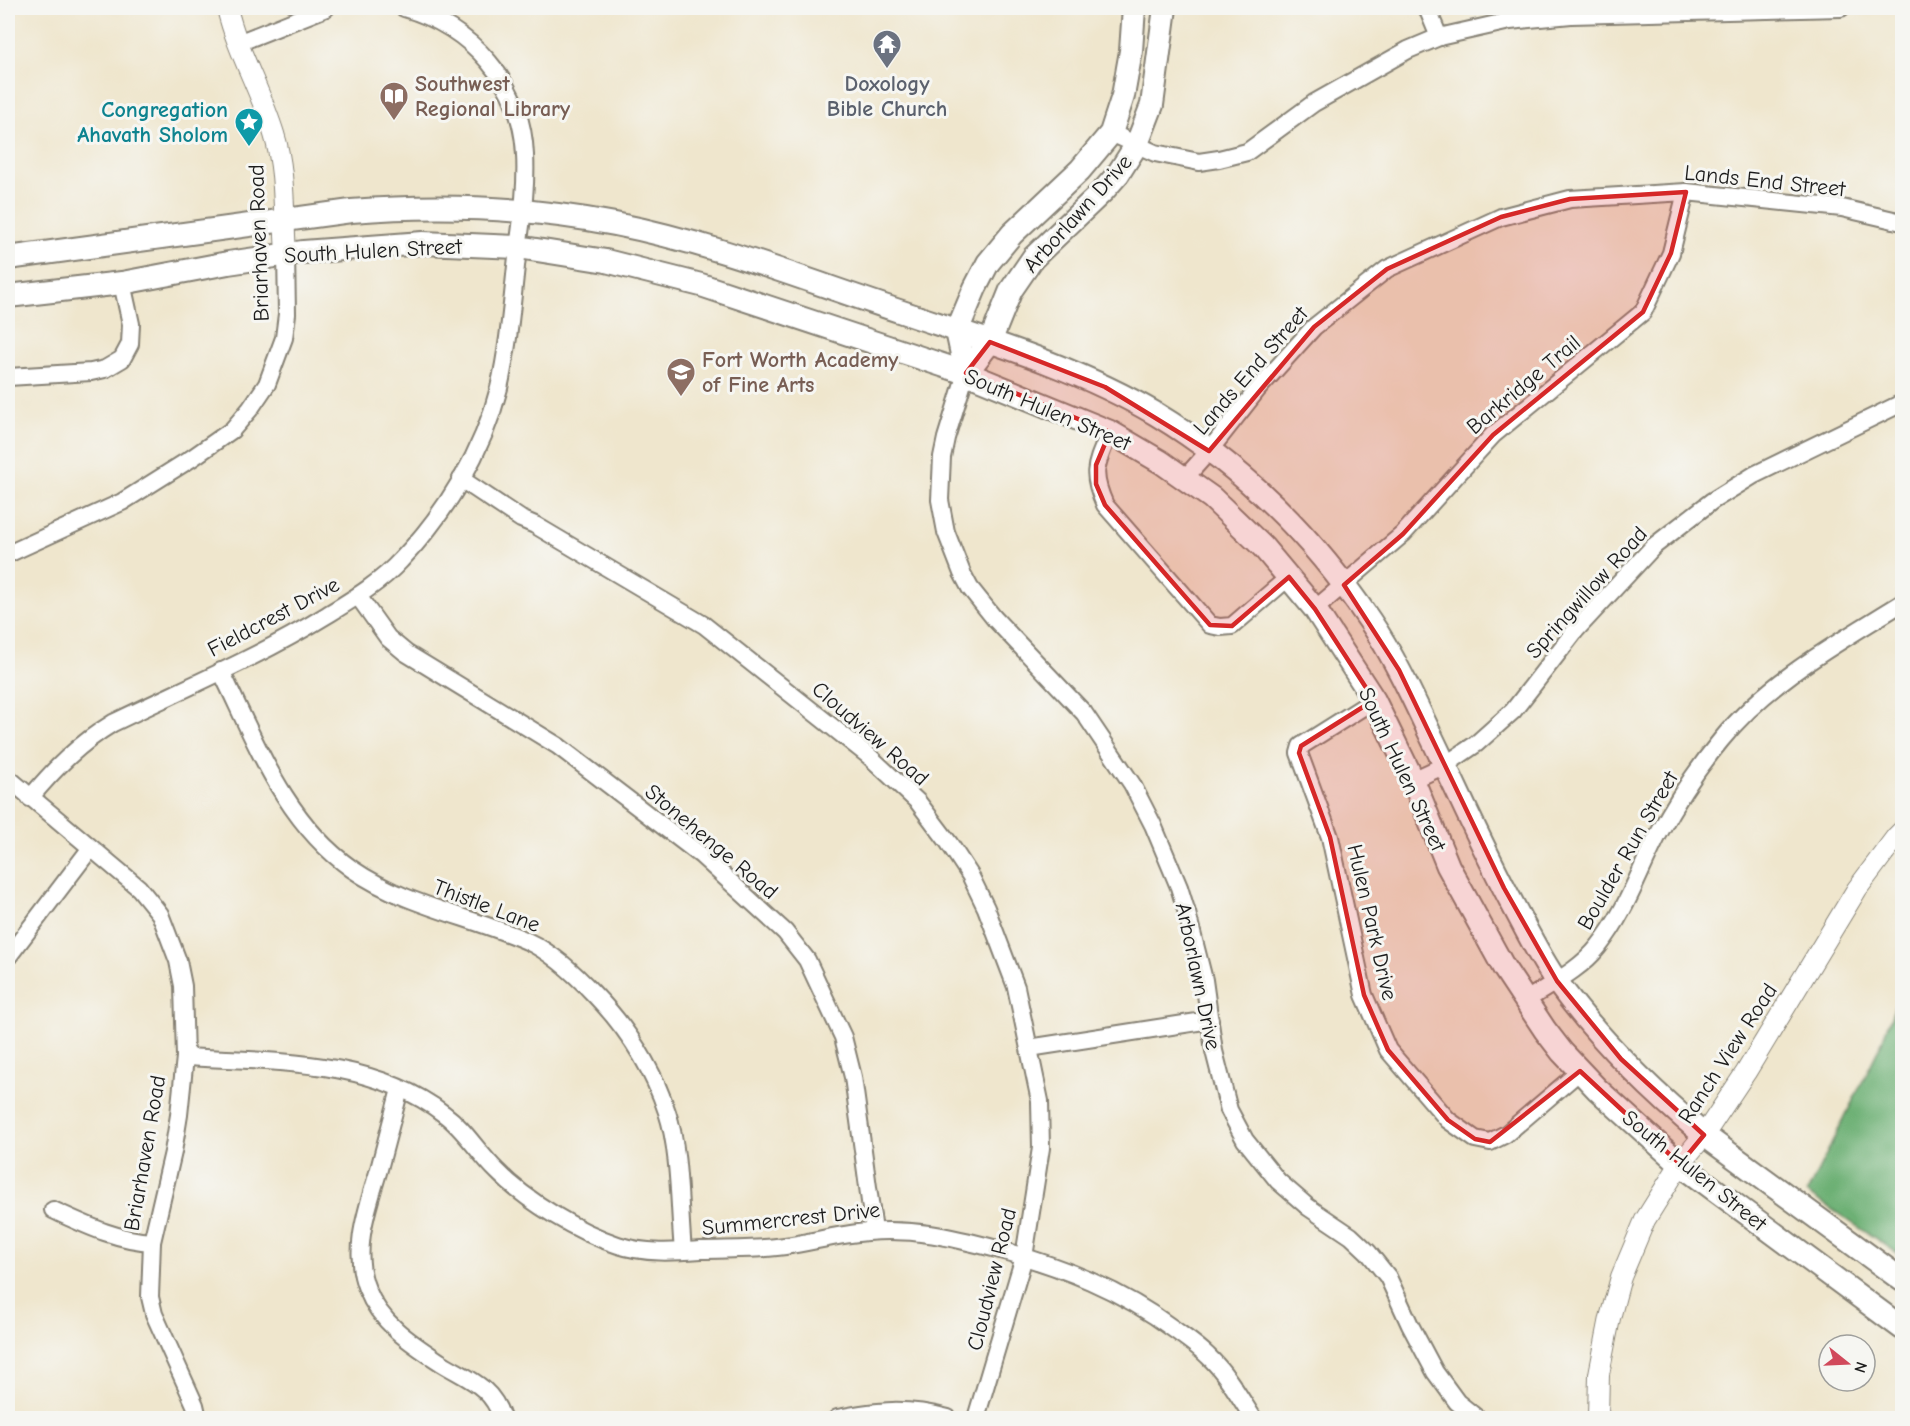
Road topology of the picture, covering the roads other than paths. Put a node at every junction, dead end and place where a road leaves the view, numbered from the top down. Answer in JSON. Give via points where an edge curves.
{"nodes":[{"id":1,"x":227,"y":8,"type":"edge"},
{"id":2,"x":326,"y":8,"type":"edge"},
{"id":3,"x":404,"y":8,"type":"edge"},
{"id":4,"x":1134,"y":8,"type":"edge"},
{"id":5,"x":1165,"y":8,"type":"edge"},
{"id":6,"x":1427,"y":8,"type":"edge"},
{"id":7,"x":1841,"y":8,"type":"edge"},
{"id":8,"x":1439,"y":37,"type":"junction"},
{"id":9,"x":238,"y":44,"type":"junction"},
{"id":10,"x":1111,"y":133,"type":"junction"},
{"id":11,"x":1137,"y":144,"type":"junction"},
{"id":12,"x":1686,"y":192,"type":"junction"},
{"id":13,"x":522,"y":211,"type":"junction"},
{"id":14,"x":284,"y":220,"type":"junction"},
{"id":15,"x":1902,"y":222,"type":"edge"},
{"id":16,"x":518,"y":247,"type":"junction"},
{"id":17,"x":286,"y":254,"type":"junction"},
{"id":18,"x":8,"y":258,"type":"edge"},
{"id":19,"x":122,"y":283,"type":"junction"},
{"id":20,"x":8,"y":296,"type":"edge"},
{"id":21,"x":957,"y":331,"type":"junction"},
{"id":22,"x":990,"y":342,"type":"junction"},
{"id":23,"x":966,"y":373,"type":"junction"},
{"id":24,"x":8,"y":377,"type":"edge"},
{"id":25,"x":1902,"y":403,"type":"edge"},
{"id":26,"x":1110,"y":432,"type":"junction"},
{"id":27,"x":1209,"y":451,"type":"junction"},
{"id":28,"x":1185,"y":477,"type":"junction"},
{"id":29,"x":461,"y":479,"type":"junction"},
{"id":30,"x":8,"y":554,"type":"edge"},
{"id":31,"x":1289,"y":577,"type":"junction"},
{"id":32,"x":1344,"y":585,"type":"junction"},
{"id":33,"x":358,"y":596,"type":"junction"},
{"id":34,"x":1902,"y":603,"type":"edge"},
{"id":35,"x":1315,"y":609,"type":"junction"},
{"id":36,"x":221,"y":671,"type":"junction"},
{"id":37,"x":1374,"y":700,"type":"junction"},
{"id":38,"x":1445,"y":765,"type":"junction"},
{"id":39,"x":8,"y":778,"type":"edge"},
{"id":40,"x":1413,"y":780,"type":"junction"},
{"id":41,"x":30,"y":798,"type":"junction"},
{"id":42,"x":1902,"y":831,"type":"edge"},
{"id":43,"x":90,"y":849,"type":"junction"},
{"id":44,"x":8,"y":957,"type":"edge"},
{"id":45,"x":1557,"y":981,"type":"junction"},
{"id":46,"x":1525,"y":1001,"type":"junction"},
{"id":47,"x":1210,"y":1020,"type":"junction"},
{"id":48,"x":1029,"y":1048,"type":"junction"},
{"id":49,"x":185,"y":1057,"type":"junction"},
{"id":50,"x":1580,"y":1071,"type":"junction"},
{"id":51,"x":400,"y":1089,"type":"junction"},
{"id":52,"x":1704,"y":1134,"type":"junction"},
{"id":53,"x":1680,"y":1164,"type":"junction"},
{"id":54,"x":53,"y":1210,"type":"dead end"},
{"id":55,"x":874,"y":1231,"type":"junction"},
{"id":56,"x":152,"y":1242,"type":"junction"},
{"id":57,"x":683,"y":1251,"type":"junction"},
{"id":58,"x":1024,"y":1257,"type":"junction"},
{"id":59,"x":1902,"y":1280,"type":"edge"},
{"id":60,"x":1902,"y":1328,"type":"edge"},
{"id":61,"x":198,"y":1419,"type":"edge"},
{"id":62,"x":502,"y":1419,"type":"edge"},
{"id":63,"x":837,"y":1419,"type":"edge"},
{"id":64,"x":948,"y":1419,"type":"edge"},
{"id":65,"x":976,"y":1419,"type":"edge"},
{"id":66,"x":1253,"y":1419,"type":"edge"},
{"id":67,"x":1477,"y":1419,"type":"edge"},
{"id":68,"x":1598,"y":1419,"type":"edge"}],
"edges":[{"from":1,"to":9,"type":"street","name":"Briarhaven Road"},
{"from":2,"to":9,"type":"street"},
{"from":3,"to":13,"type":"street","name":"Fieldcrest Drive","via":[[438,20],[472,44],[496,70],[510,93],[525,156]]},
{"from":4,"to":10,"type":"main road","name":"Arborlawn Drive","via":[[1123,96]]},
{"from":5,"to":11,"type":"main road","name":"Arborlawn Drive","via":[[1152,105]]},
{"from":6,"to":8,"type":"street"},
{"from":7,"to":8,"type":"street","via":[[1571,15],[1510,21]]},
{"from":8,"to":11,"type":"street","via":[[1408,50],[1314,104],[1247,152],[1199,162],[1155,153]]},
{"from":9,"to":14,"type":"street","name":"Briarhaven Road","via":[[274,133],[283,174]]},
{"from":10,"to":11,"type":"street"},
{"from":10,"to":21,"type":"main road","name":"Arborlawn Drive","via":[[988,263]]},
{"from":11,"to":22,"type":"main road","name":"Arborlawn Drive","via":[[1104,190],[1033,258],[1011,290]]},
{"from":12,"to":15,"type":"street","name":"Lands End Street","via":[[1842,208]]},
{"from":12,"to":27,"type":"street","name":"Lands End Street","via":[[1570,199],[1501,217],[1388,269],[1314,327]]},
{"from":12,"to":32,"type":"street","name":"Barkridge Trail","via":[[1671,254],[1643,312],[1493,435],[1403,534]]},
{"from":13,"to":14,"type":"main road","name":"South Hulen Street","via":[[443,206],[385,208]]},
{"from":13,"to":16,"type":"street","name":"Fieldcrest Drive"},
{"from":13,"to":21,"type":"main road","name":"South Hulen Street","via":[[608,222],[678,239]]},
{"from":14,"to":17,"type":"street","name":"Briarhaven Road"},
{"from":14,"to":18,"type":"main road","name":"South Hulen Street"},
{"from":16,"to":17,"type":"main road","name":"South Hulen Street","via":[[423,243]]},
{"from":16,"to":23,"type":"main road","name":"South Hulen Street","via":[[606,261],[682,280]]},
{"from":16,"to":29,"type":"street","name":"Fieldcrest Drive","via":[[498,390],[483,434]]},
{"from":17,"to":19,"type":"main road","name":"South Hulen Street"},
{"from":17,"to":30,"type":"street","name":"Briarhaven Road","via":[[284,338],[267,384],[232,429],[122,502]]},
{"from":19,"to":20,"type":"main road","name":"South Hulen Street"},
{"from":19,"to":24,"type":"street","via":[[131,324],[130,344],[123,360],[91,372]]},
{"from":21,"to":22,"type":"main road","name":"South Hulen Street"},
{"from":21,"to":23,"type":"main road"},
{"from":22,"to":23,"type":"main road","name":"Arborlawn Drive"},
{"from":22,"to":27,"type":"main road","name":"South Hulen Street","via":[[1105,387],[1156,414]]},
{"from":23,"to":26,"type":"main road","name":"South Hulen Street"},
{"from":23,"to":47,"type":"street","name":"Arborlawn Drive","via":[[949,423],[941,475],[942,517],[952,548],[981,603],[1084,713],[1143,805],[1179,886]]},
{"from":25,"to":38,"type":"street","name":"Springwillow Road","via":[[1754,475],[1712,501],[1654,546],[1575,631],[1513,711]]},
{"from":26,"to":28,"type":"main road","name":"South Hulen Street"},
{"from":26,"to":31,"type":"street","via":[[1096,465],[1096,484],[1105,505],[1210,625],[1232,626]]},
{"from":27,"to":28,"type":"street","name":"Lands End Street"},
{"from":27,"to":32,"type":"main road","name":"South Hulen Street","via":[[1281,512]]},
{"from":28,"to":31,"type":"main road","name":"South Hulen Street","via":[[1263,547]]},
{"from":29,"to":33,"type":"street","name":"Fieldcrest Drive","via":[[419,541]]},
{"from":29,"to":48,"type":"street","name":"Cloudview Road","via":[[521,519],[704,625],[869,756],[918,802],[965,867],[987,908],[1017,987]]},
{"from":31,"to":35,"type":"main road","name":"South Hulen Street"},
{"from":32,"to":35,"type":"street","name":"Barkridge Trail"},
{"from":32,"to":38,"type":"main road","name":"South Hulen Street","via":[[1399,670]]},
{"from":33,"to":36,"type":"street","name":"Fieldcrest Drive","via":[[288,639]]},
{"from":33,"to":55,"type":"street","name":"Stonehenge Road","via":[[388,638],[406,653],[558,746],[702,856],[785,932],[807,960],[843,1037],[853,1077]]},
{"from":34,"to":45,"type":"street","name":"Boulder Run Street","via":[[1805,663],[1758,701],[1722,738],[1658,835],[1623,912],[1597,949]]},
{"from":35,"to":37,"type":"main road","name":"South Hulen Street"},
{"from":36,"to":41,"type":"street","name":"Fieldcrest Drive","via":[[93,735],[55,768]]},
{"from":36,"to":57,"type":"street","name":"Thistle Lane","via":[[275,783],[311,833],[351,868],[401,896],[528,942],[554,957],[614,1015],[644,1056],[668,1114]]},
{"from":37,"to":40,"type":"main road","name":"South Hulen Street"},
{"from":37,"to":50,"type":"street","name":"Hulen Park Drive","via":[[1301,746],[1299,753],[1330,837],[1364,995],[1388,1050],[1448,1120],[1475,1139],[1490,1142],[1506,1134]]},
{"from":38,"to":40,"type":"street","name":"Springwillow Road"},
{"from":38,"to":45,"type":"main road","name":"South Hulen Street","via":[[1504,888]]},
{"from":39,"to":41,"type":"street","name":"Briarhaven Road"},
{"from":40,"to":46,"type":"main road","name":"South Hulen Street","via":[[1448,866]]},
{"from":41,"to":43,"type":"street","name":"Briarhaven Road"},
{"from":42,"to":52,"type":"street","name":"Ranch View Road","via":[[1857,888],[1768,1038]]},
{"from":43,"to":44,"type":"street"},
{"from":43,"to":49,"type":"street","name":"Briarhaven Road","via":[[139,888],[160,914],[183,986]]},
{"from":45,"to":46,"type":"street","name":"Boulder Run Street"},
{"from":45,"to":52,"type":"main road","name":"South Hulen Street","via":[[1621,1059]]},
{"from":46,"to":50,"type":"main road","name":"South Hulen Street"},
{"from":47,"to":48,"type":"street"},
{"from":47,"to":67,"type":"street","name":"Arborlawn Drive","via":[[1229,1110],[1245,1140],[1278,1181],[1368,1252],[1388,1277],[1435,1372],[1457,1402]]},
{"from":48,"to":58,"type":"street","name":"Cloudview Road","via":[[1040,1101],[1041,1148]]},
{"from":49,"to":51,"type":"street","name":"Summercrest Drive","via":[[321,1066],[353,1072]]},
{"from":49,"to":56,"type":"street","name":"Briarhaven Road","via":[[180,1115]]},
{"from":50,"to":53,"type":"main road","name":"South Hulen Street"},
{"from":51,"to":57,"type":"street","name":"Summercrest Drive","via":[[446,1115],[496,1170],[526,1196],[564,1220],[618,1245],[648,1251]]},
{"from":51,"to":62,"type":"street","via":[[362,1232],[360,1261],[367,1289],[383,1317],[398,1333],[486,1390]]},
{"from":52,"to":53,"type":"street","name":"Ranch View Road"},
{"from":52,"to":59,"type":"main road","name":"South Hulen Street"},
{"from":53,"to":60,"type":"main road","name":"South Hulen Street"},
{"from":53,"to":68,"type":"street","name":"Ranch View Road","via":[[1645,1220],[1621,1277],[1599,1374]]},
{"from":54,"to":56,"type":"street","via":[[107,1234]]},
{"from":55,"to":57,"type":"street","name":"Summercrest Drive","via":[[782,1246]]},
{"from":55,"to":58,"type":"street","name":"Summercrest Drive","via":[[911,1230]]},
{"from":56,"to":61,"type":"street","name":"Briarhaven Road","via":[[150,1297],[154,1314]]},
{"from":58,"to":65,"type":"street","name":"Cloudview Road"},
{"from":58,"to":66,"type":"street","name":"Summercrest Drive","via":[[1090,1279],[1154,1314],[1206,1353],[1226,1374]]},
{"from":63,"to":64,"type":"street","via":[[887,1410],[922,1411]]}]}
